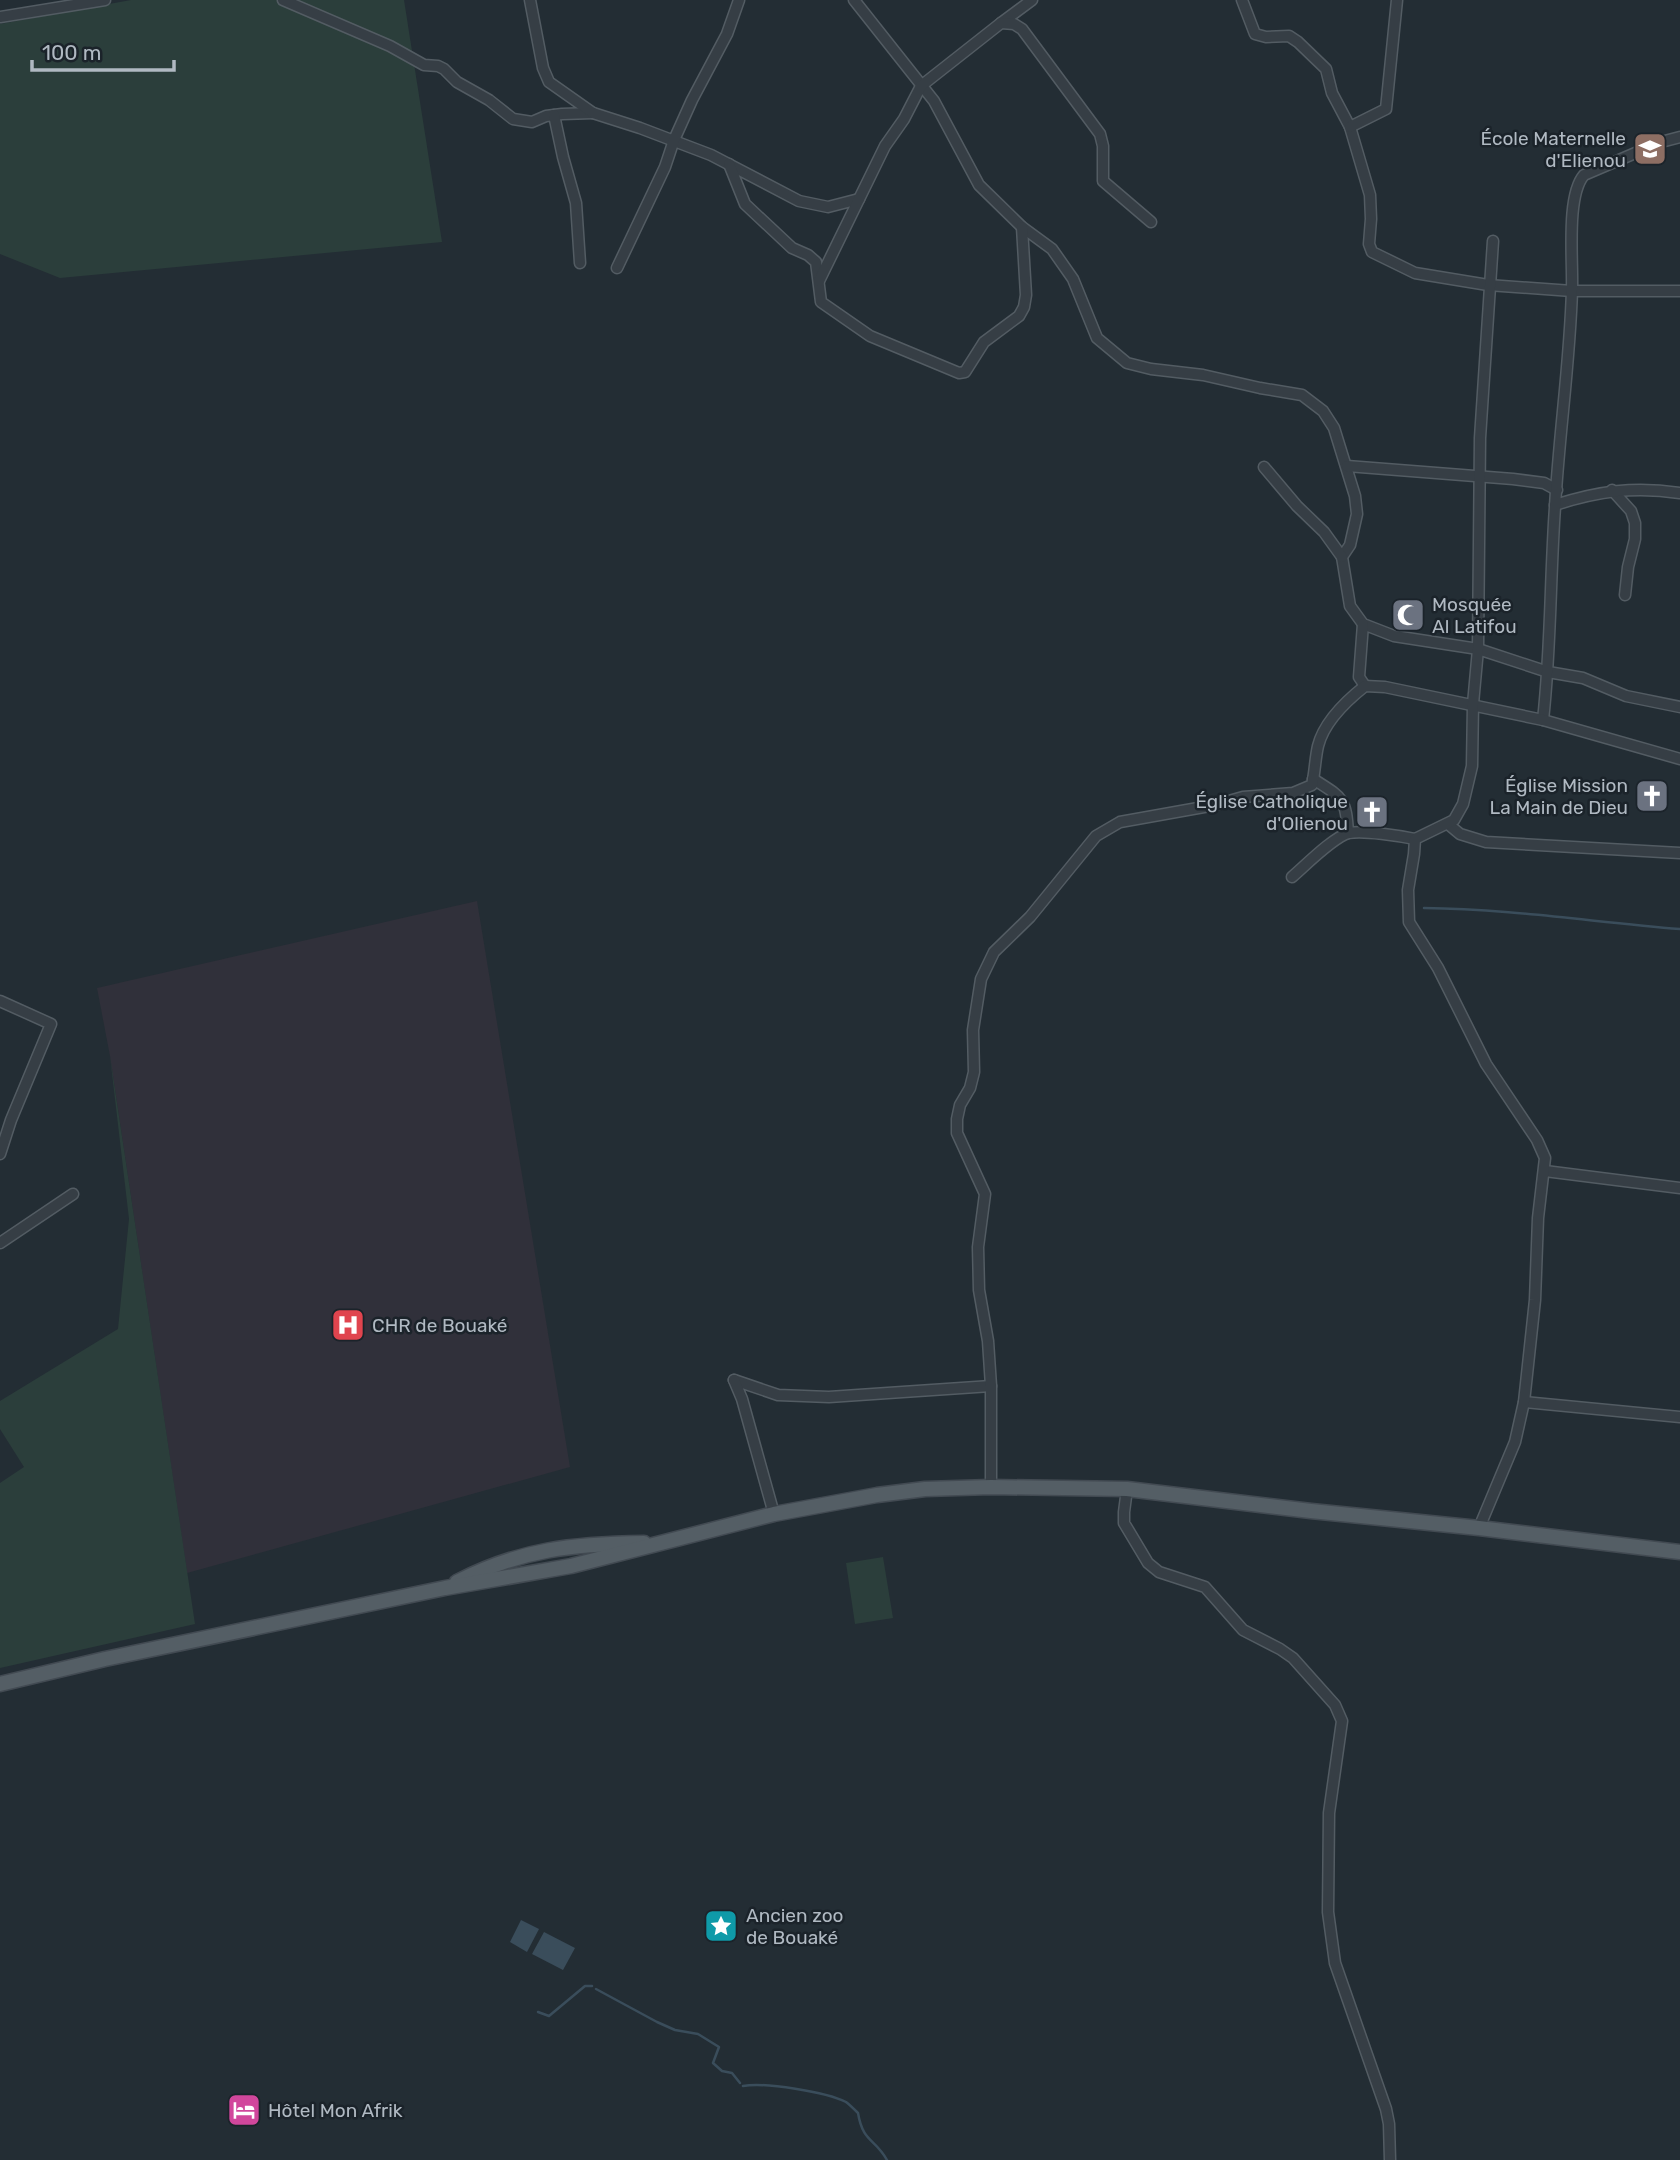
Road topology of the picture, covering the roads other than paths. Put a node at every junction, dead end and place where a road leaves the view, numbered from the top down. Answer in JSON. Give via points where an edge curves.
{"nodes":[{"id":1,"x":106,"y":0,"type":"edge"},
{"id":2,"x":283,"y":0,"type":"edge"},
{"id":3,"x":530,"y":0,"type":"edge"},
{"id":4,"x":739,"y":0,"type":"edge"},
{"id":5,"x":854,"y":0,"type":"edge"},
{"id":6,"x":1032,"y":0,"type":"edge"},
{"id":7,"x":1242,"y":0,"type":"edge"},
{"id":8,"x":1397,"y":0,"type":"edge"},
{"id":9,"x":0,"y":18,"type":"edge"},
{"id":10,"x":1000,"y":23,"type":"junction"},
{"id":11,"x":921,"y":86,"type":"junction"},
{"id":12,"x":593,"y":113,"type":"junction"},
{"id":13,"x":554,"y":115,"type":"junction"},
{"id":14,"x":1350,"y":127,"type":"junction"},
{"id":15,"x":1680,"y":136,"type":"edge"},
{"id":16,"x":674,"y":140,"type":"junction"},
{"id":17,"x":729,"y":164,"type":"junction"},
{"id":18,"x":859,"y":199,"type":"junction"},
{"id":19,"x":1151,"y":222,"type":"dead end"},
{"id":20,"x":1022,"y":227,"type":"junction"},
{"id":21,"x":1493,"y":240,"type":"dead end"},
{"id":22,"x":580,"y":263,"type":"dead end"},
{"id":23,"x":617,"y":268,"type":"dead end"},
{"id":24,"x":819,"y":281,"type":"junction"},
{"id":25,"x":1488,"y":285,"type":"junction"},
{"id":26,"x":1572,"y":291,"type":"junction"},
{"id":27,"x":1680,"y":291,"type":"edge"},
{"id":28,"x":1347,"y":466,"type":"junction"},
{"id":29,"x":1264,"y":467,"type":"dead end"},
{"id":30,"x":1479,"y":477,"type":"junction"},
{"id":31,"x":1556,"y":490,"type":"junction"},
{"id":32,"x":1612,"y":491,"type":"junction"},
{"id":33,"x":1680,"y":493,"type":"edge"},
{"id":34,"x":1555,"y":505,"type":"junction"},
{"id":35,"x":1342,"y":557,"type":"junction"},
{"id":36,"x":1625,"y":595,"type":"dead end"},
{"id":37,"x":1363,"y":624,"type":"junction"},
{"id":38,"x":1478,"y":649,"type":"junction"},
{"id":39,"x":1548,"y":672,"type":"junction"},
{"id":40,"x":1365,"y":686,"type":"junction"},
{"id":41,"x":1473,"y":705,"type":"junction"},
{"id":42,"x":1680,"y":707,"type":"edge"},
{"id":43,"x":1543,"y":720,"type":"junction"},
{"id":44,"x":1680,"y":759,"type":"edge"},
{"id":45,"x":1313,"y":779,"type":"junction"},
{"id":46,"x":1448,"y":824,"type":"junction"},
{"id":47,"x":1348,"y":833,"type":"junction"},
{"id":48,"x":1415,"y":839,"type":"junction"},
{"id":49,"x":1680,"y":853,"type":"edge"},
{"id":50,"x":1292,"y":877,"type":"dead end"},
{"id":51,"x":0,"y":1002,"type":"edge"},
{"id":52,"x":0,"y":1154,"type":"edge"},
{"id":53,"x":1545,"y":1171,"type":"junction"},
{"id":54,"x":1680,"y":1188,"type":"edge"},
{"id":55,"x":73,"y":1194,"type":"dead end"},
{"id":56,"x":0,"y":1243,"type":"edge"},
{"id":57,"x":991,"y":1386,"type":"junction"},
{"id":58,"x":1524,"y":1402,"type":"junction"},
{"id":59,"x":1680,"y":1417,"type":"edge"},
{"id":60,"x":991,"y":1487,"type":"junction"},
{"id":61,"x":1127,"y":1489,"type":"junction"},
{"id":62,"x":774,"y":1514,"type":"junction"},
{"id":63,"x":1479,"y":1528,"type":"junction"},
{"id":64,"x":666,"y":1542,"type":"junction"},
{"id":65,"x":1680,"y":1552,"type":"edge"},
{"id":66,"x":445,"y":1588,"type":"junction"},
{"id":67,"x":0,"y":1684,"type":"edge"},
{"id":68,"x":1390,"y":2160,"type":"edge"}],
"edges":[{"from":1,"to":9,"type":"street"},
{"from":2,"to":13,"type":"street","via":[[424,65],[444,69],[513,119],[532,122]]},
{"from":3,"to":12,"type":"street","via":[[550,82]]},
{"from":4,"to":16,"type":"street"},
{"from":5,"to":11,"type":"street"},
{"from":6,"to":10,"type":"street"},
{"from":7,"to":14,"type":"street","via":[[1255,34],[1289,36],[1326,69],[1332,93]]},
{"from":8,"to":14,"type":"street","via":[[1386,109]]},
{"from":10,"to":11,"type":"street"},
{"from":10,"to":19,"type":"street","via":[[1022,29],[1064,83],[1100,134],[1103,181]]},
{"from":11,"to":18,"type":"street"},
{"from":11,"to":20,"type":"street","via":[[978,185]]},
{"from":12,"to":13,"type":"street"},
{"from":12,"to":16,"type":"street"},
{"from":13,"to":22,"type":"street","via":[[576,203]]},
{"from":14,"to":25,"type":"street","via":[[1370,195],[1368,244],[1372,252],[1415,273]]},
{"from":15,"to":26,"type":"street","via":[[1584,175],[1578,182],[1573,209]]},
{"from":16,"to":17,"type":"street"},
{"from":16,"to":23,"type":"street"},
{"from":17,"to":18,"type":"street","via":[[799,201],[828,207]]},
{"from":17,"to":24,"type":"street","via":[[745,204],[792,247],[816,262]]},
{"from":18,"to":24,"type":"street"},
{"from":20,"to":24,"type":"street","via":[[1024,307],[984,342],[965,372],[952,371],[870,336],[821,302]]},
{"from":20,"to":28,"type":"street","via":[[1052,249],[1073,279],[1097,338],[1127,363],[1302,395],[1323,411],[1334,428]]},
{"from":21,"to":25,"type":"street"},
{"from":25,"to":26,"type":"street"},
{"from":25,"to":30,"type":"street"},
{"from":26,"to":27,"type":"street"},
{"from":26,"to":31,"type":"street"},
{"from":28,"to":30,"type":"street"},
{"from":28,"to":35,"type":"street","via":[[1357,514],[1350,545]]},
{"from":29,"to":35,"type":"street"},
{"from":30,"to":31,"type":"street","via":[[1545,483]]},
{"from":30,"to":38,"type":"street"},
{"from":31,"to":34,"type":"street"},
{"from":32,"to":33,"type":"street"},
{"from":32,"to":34,"type":"street"},
{"from":32,"to":36,"type":"street","via":[[1631,511],[1635,523]]},
{"from":34,"to":39,"type":"street"},
{"from":35,"to":37,"type":"street","via":[[1350,606]]},
{"from":37,"to":38,"type":"street","via":[[1394,636]]},
{"from":37,"to":40,"type":"street","via":[[1359,677]]},
{"from":38,"to":39,"type":"street"},
{"from":38,"to":41,"type":"street"},
{"from":39,"to":42,"type":"street"},
{"from":39,"to":43,"type":"street"},
{"from":40,"to":41,"type":"street"},
{"from":40,"to":45,"type":"street","via":[[1348,700],[1318,744]]},
{"from":41,"to":43,"type":"street"},
{"from":41,"to":46,"type":"street","via":[[1472,766],[1463,804]]},
{"from":43,"to":44,"type":"street"},
{"from":45,"to":47,"type":"street","via":[[1338,794],[1346,807]]},
{"from":45,"to":57,"type":"street","via":[[1312,785],[1293,793],[1243,797],[1120,822],[1096,836],[1030,917],[994,952],[981,979],[973,1030],[974,1072],[957,1119],[957,1133],[985,1194],[978,1247],[979,1290]]},
{"from":46,"to":48,"type":"street"},
{"from":46,"to":49,"type":"street","via":[[1460,834],[1486,842]]},
{"from":47,"to":48,"type":"street"},
{"from":47,"to":50,"type":"street"},
{"from":48,"to":53,"type":"street","via":[[1409,922],[1486,1063],[1537,1140]]},
{"from":51,"to":52,"type":"street","via":[[51,1024]]},
{"from":53,"to":54,"type":"street"},
{"from":53,"to":58,"type":"street"},
{"from":55,"to":56,"type":"street"},
{"from":57,"to":60,"type":"street"},
{"from":57,"to":62,"type":"street","via":[[829,1397],[778,1395],[734,1380]]},
{"from":58,"to":59,"type":"street"},
{"from":58,"to":63,"type":"street","via":[[1515,1442]]},
{"from":60,"to":61,"type":"main road"},
{"from":60,"to":62,"type":"main road","via":[[925,1489]]},
{"from":61,"to":63,"type":"main road"},
{"from":61,"to":68,"type":"street","via":[[1125,1523],[1153,1569],[1205,1587],[1243,1630],[1293,1658],[1340,1713],[1329,1813],[1328,1912],[1335,1964],[1386,2109]]},
{"from":62,"to":64,"type":"main road"},
{"from":63,"to":65,"type":"main road"},
{"from":64,"to":66,"type":"main road","via":[[571,1566]]},
{"from":64,"to":66,"type":"main road","via":[[550,1548],[504,1561]]},
{"from":66,"to":67,"type":"main road"}]}
